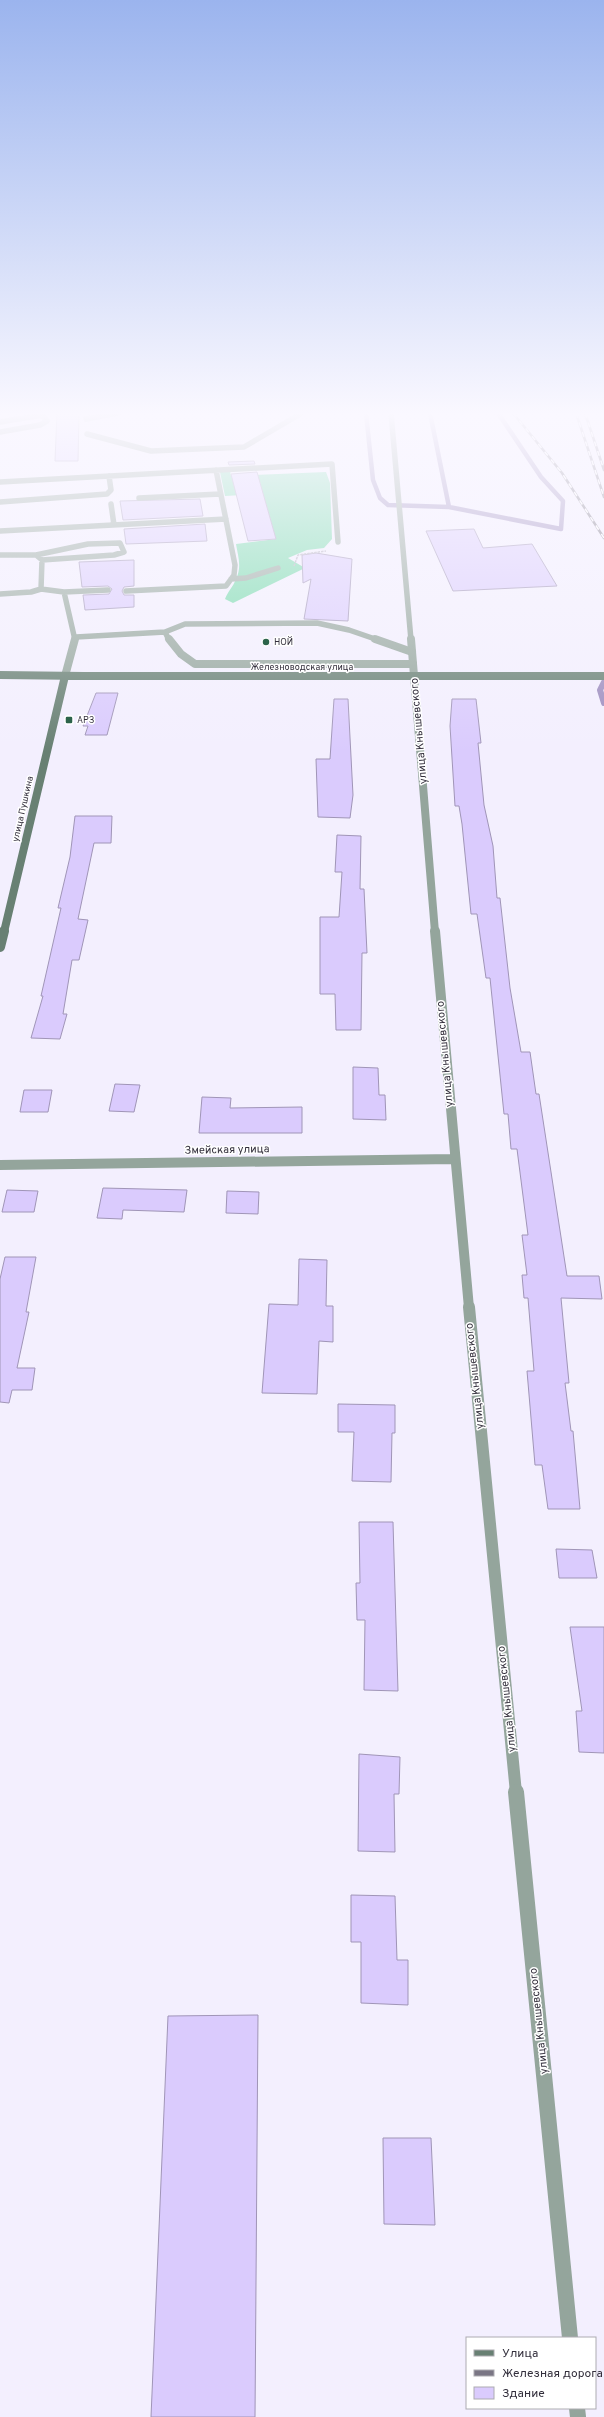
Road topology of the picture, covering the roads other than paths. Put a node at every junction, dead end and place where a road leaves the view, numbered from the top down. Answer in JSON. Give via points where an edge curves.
{"nodes":[{"id":1,"x":99,"y":526,"type":"edge"},
{"id":2,"x":227,"y":526,"type":"edge"},
{"id":3,"x":337,"y":526,"type":"edge"},
{"id":4,"x":401,"y":526,"type":"edge"},
{"id":5,"x":0,"y":531,"type":"edge"},
{"id":6,"x":338,"y":542,"type":"dead end"},
{"id":7,"x":36,"y":555,"type":"junction"},
{"id":8,"x":0,"y":556,"type":"edge"},
{"id":9,"x":42,"y":560,"type":"junction"},
{"id":10,"x":278,"y":568,"type":"dead end"},
{"id":11,"x":231,"y":579,"type":"junction"},
{"id":12,"x":41,"y":589,"type":"junction"},
{"id":13,"x":108,"y":590,"type":"dead end"},
{"id":14,"x":126,"y":591,"type":"dead end"},
{"id":15,"x":64,"y":592,"type":"junction"},
{"id":16,"x":0,"y":594,"type":"edge"},
{"id":17,"x":165,"y":632,"type":"junction"},
{"id":18,"x":76,"y":637,"type":"junction"},
{"id":19,"x":412,"y":652,"type":"junction"},
{"id":20,"x":413,"y":664,"type":"junction"},
{"id":21,"x":0,"y":675,"type":"edge"},
{"id":22,"x":65,"y":676,"type":"junction"},
{"id":23,"x":604,"y":676,"type":"edge"},
{"id":24,"x":0,"y":947,"type":"edge"},
{"id":25,"x":454,"y":1159,"type":"junction"},
{"id":26,"x":0,"y":1165,"type":"edge"},
{"id":27,"x":570,"y":2337,"type":"edge"}],
"edges":[{"from":1,"to":5,"type":"street"},
{"from":2,"to":11,"type":"street","via":[[235,565]]},
{"from":3,"to":6,"type":"street"},
{"from":4,"to":19,"type":"street","name":"улица Кнышевского"},
{"from":7,"to":8,"type":"street"},
{"from":7,"to":9,"type":"street"},
{"from":7,"to":9,"type":"street","via":[[77,544],[104,541],[120,543],[124,552],[114,556]]},
{"from":9,"to":12,"type":"street"},
{"from":10,"to":11,"type":"street","via":[[246,578]]},
{"from":11,"to":14,"type":"street","via":[[226,586]]},
{"from":12,"to":15,"type":"street"},
{"from":12,"to":16,"type":"street"},
{"from":13,"to":15,"type":"street"},
{"from":15,"to":18,"type":"street"},
{"from":17,"to":18,"type":"street"},
{"from":17,"to":19,"type":"street","via":[[185,624],[317,623],[349,630]]},
{"from":17,"to":20,"type":"street","via":[[181,656],[195,664]]},
{"from":18,"to":22,"type":"street"},
{"from":19,"to":20,"type":"street","name":"улица Кнышевского"},
{"from":20,"to":25,"type":"street","name":"улица Кнышевского"},
{"from":21,"to":22,"type":"main road","name":"Железноводская улица"},
{"from":22,"to":23,"type":"main road","name":"Железноводская улица","bridge":true},
{"from":22,"to":24,"type":"main road","name":"улица Пушкина"},
{"from":25,"to":26,"type":"street","name":"Змейская улица"},
{"from":25,"to":27,"type":"street","name":"улица Кнышевского"}]}
